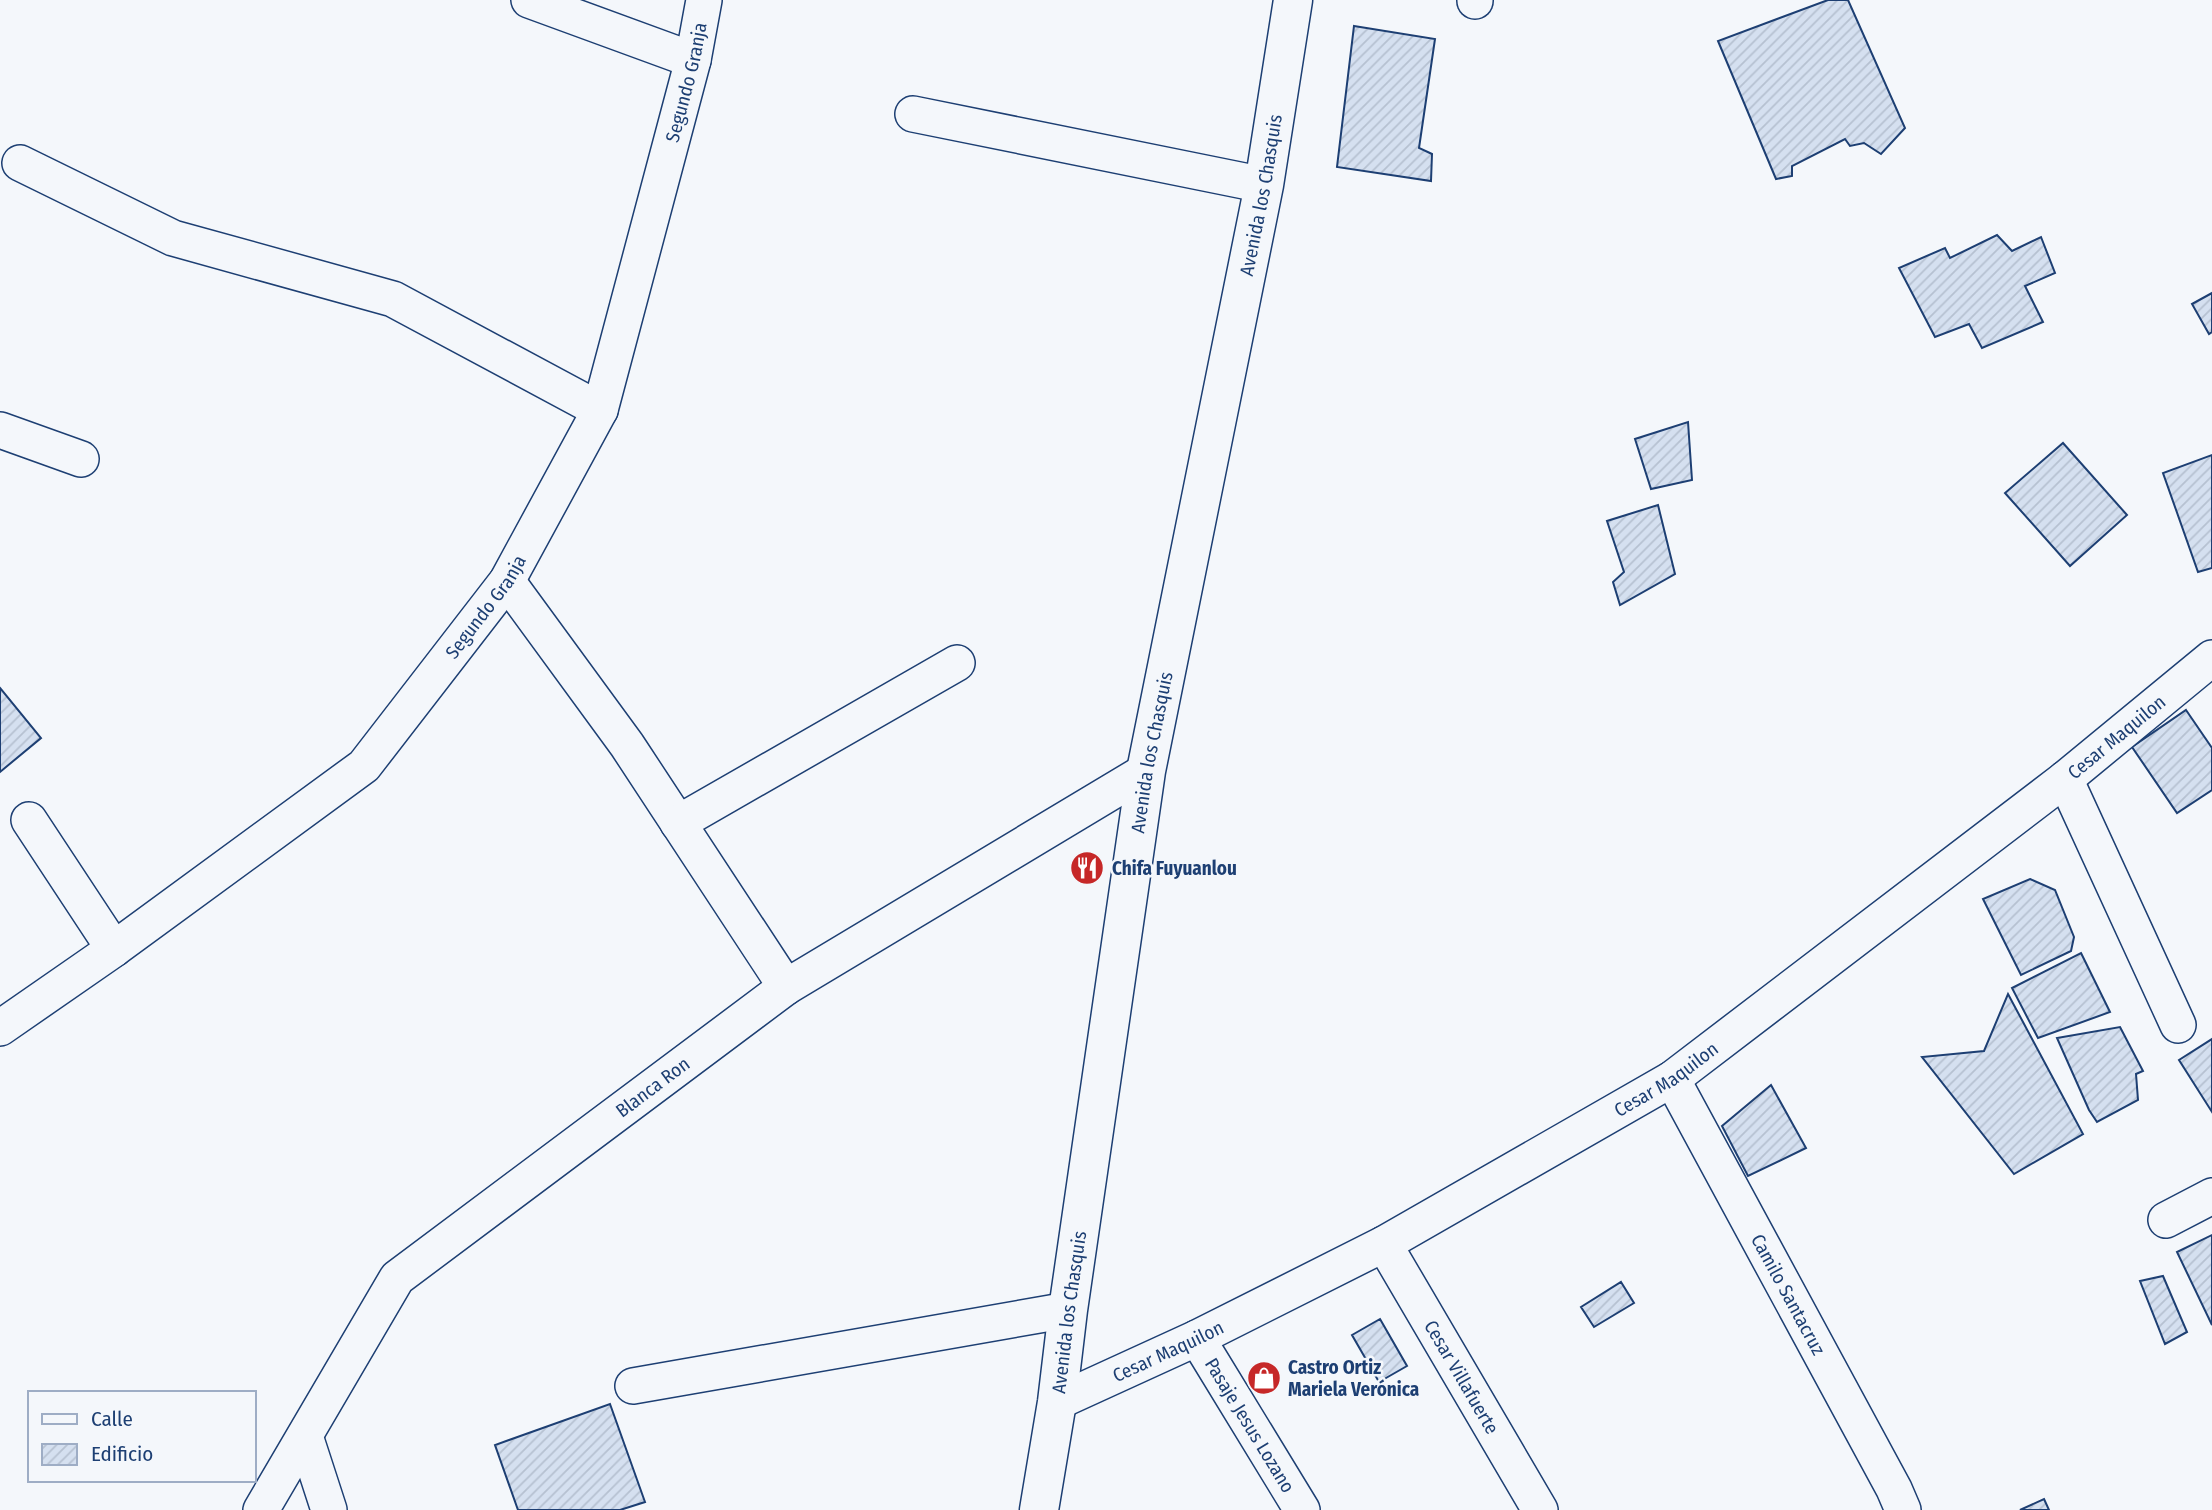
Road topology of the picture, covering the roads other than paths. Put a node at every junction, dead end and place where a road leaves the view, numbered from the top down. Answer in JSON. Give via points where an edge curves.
{"nodes":[{"id":1,"x":529,"y":0,"type":"edge"},
{"id":2,"x":704,"y":0,"type":"edge"},
{"id":3,"x":1293,"y":0,"type":"edge"},
{"id":4,"x":693,"y":60,"type":"junction"},
{"id":5,"x":913,"y":114,"type":"dead end"},
{"id":6,"x":20,"y":163,"type":"dead end"},
{"id":7,"x":1264,"y":185,"type":"junction"},
{"id":8,"x":600,"y":410,"type":"junction"},
{"id":9,"x":0,"y":430,"type":"edge"},
{"id":10,"x":81,"y":459,"type":"dead end"},
{"id":11,"x":507,"y":581,"type":"junction"},
{"id":12,"x":2212,"y":658,"type":"edge"},
{"id":13,"x":957,"y":663,"type":"dead end"},
{"id":14,"x":1146,"y":771,"type":"junction"},
{"id":15,"x":2064,"y":779,"type":"junction"},
{"id":16,"x":29,"y":821,"type":"dead end"},
{"id":17,"x":678,"y":823,"type":"junction"},
{"id":18,"x":114,"y":949,"type":"junction"},
{"id":19,"x":786,"y":987,"type":"junction"},
{"id":20,"x":2178,"y":1025,"type":"dead end"},
{"id":21,"x":0,"y":1028,"type":"edge"},
{"id":22,"x":1672,"y":1079,"type":"junction"},
{"id":23,"x":2212,"y":1196,"type":"edge"},
{"id":24,"x":2166,"y":1220,"type":"dead end"},
{"id":25,"x":1384,"y":1244,"type":"junction"},
{"id":26,"x":1068,"y":1310,"type":"junction"},
{"id":27,"x":1197,"y":1338,"type":"junction"},
{"id":28,"x":634,"y":1386,"type":"dead end"},
{"id":29,"x":1057,"y":1402,"type":"junction"},
{"id":30,"x":305,"y":1436,"type":"junction"},
{"id":31,"x":261,"y":1510,"type":"edge"},
{"id":32,"x":329,"y":1510,"type":"edge"},
{"id":33,"x":1039,"y":1510,"type":"edge"},
{"id":34,"x":1302,"y":1510,"type":"edge"},
{"id":35,"x":1540,"y":1510,"type":"edge"},
{"id":36,"x":1903,"y":1510,"type":"edge"}],
"edges":[{"from":1,"to":4,"type":"street"},
{"from":2,"to":4,"type":"street","name":"Segundo Granja"},
{"from":3,"to":7,"type":"street","name":"Avenida los Chasquis"},
{"from":4,"to":8,"type":"street","name":"Segundo Granja"},
{"from":5,"to":7,"type":"street"},
{"from":6,"to":8,"type":"street","via":[[173,238],[393,299]]},
{"from":7,"to":14,"type":"street","name":"Avenida los Chasquis"},
{"from":8,"to":11,"type":"street","name":"Segundo Granja"},
{"from":9,"to":10,"type":"street"},
{"from":11,"to":17,"type":"street"},
{"from":11,"to":18,"type":"street","name":"Segundo Granja","via":[[364,766]]},
{"from":12,"to":15,"type":"street","name":"Cesar Maquilon"},
{"from":13,"to":17,"type":"street"},
{"from":14,"to":19,"type":"street","name":"Blanca Ron"},
{"from":14,"to":26,"type":"street","name":"Avenida los Chasquis"},
{"from":15,"to":20,"type":"street"},
{"from":15,"to":22,"type":"street","name":"Cesar Maquilon"},
{"from":16,"to":18,"type":"street"},
{"from":17,"to":19,"type":"street"},
{"from":18,"to":21,"type":"street","name":"Segundo Granja"},
{"from":19,"to":30,"type":"street","name":"Blanca Ron","via":[[397,1278]]},
{"from":22,"to":25,"type":"street","name":"Cesar Maquilon"},
{"from":22,"to":36,"type":"street","name":"Camilo Santacruz"},
{"from":23,"to":24,"type":"street"},
{"from":25,"to":27,"type":"street","name":"Cesar Maquilon"},
{"from":25,"to":35,"type":"street","name":"Cesar Villafuerte"},
{"from":26,"to":28,"type":"street"},
{"from":26,"to":29,"type":"street","name":"Avenida los Chasquis"},
{"from":27,"to":29,"type":"street","name":"Cesar Maquilon"},
{"from":27,"to":34,"type":"street","name":"Pasaje Jesus Lozano"},
{"from":29,"to":33,"type":"street","name":"Avenida los Chasquis"},
{"from":30,"to":31,"type":"street","name":"Blanca Ron"},
{"from":30,"to":32,"type":"street"}]}
